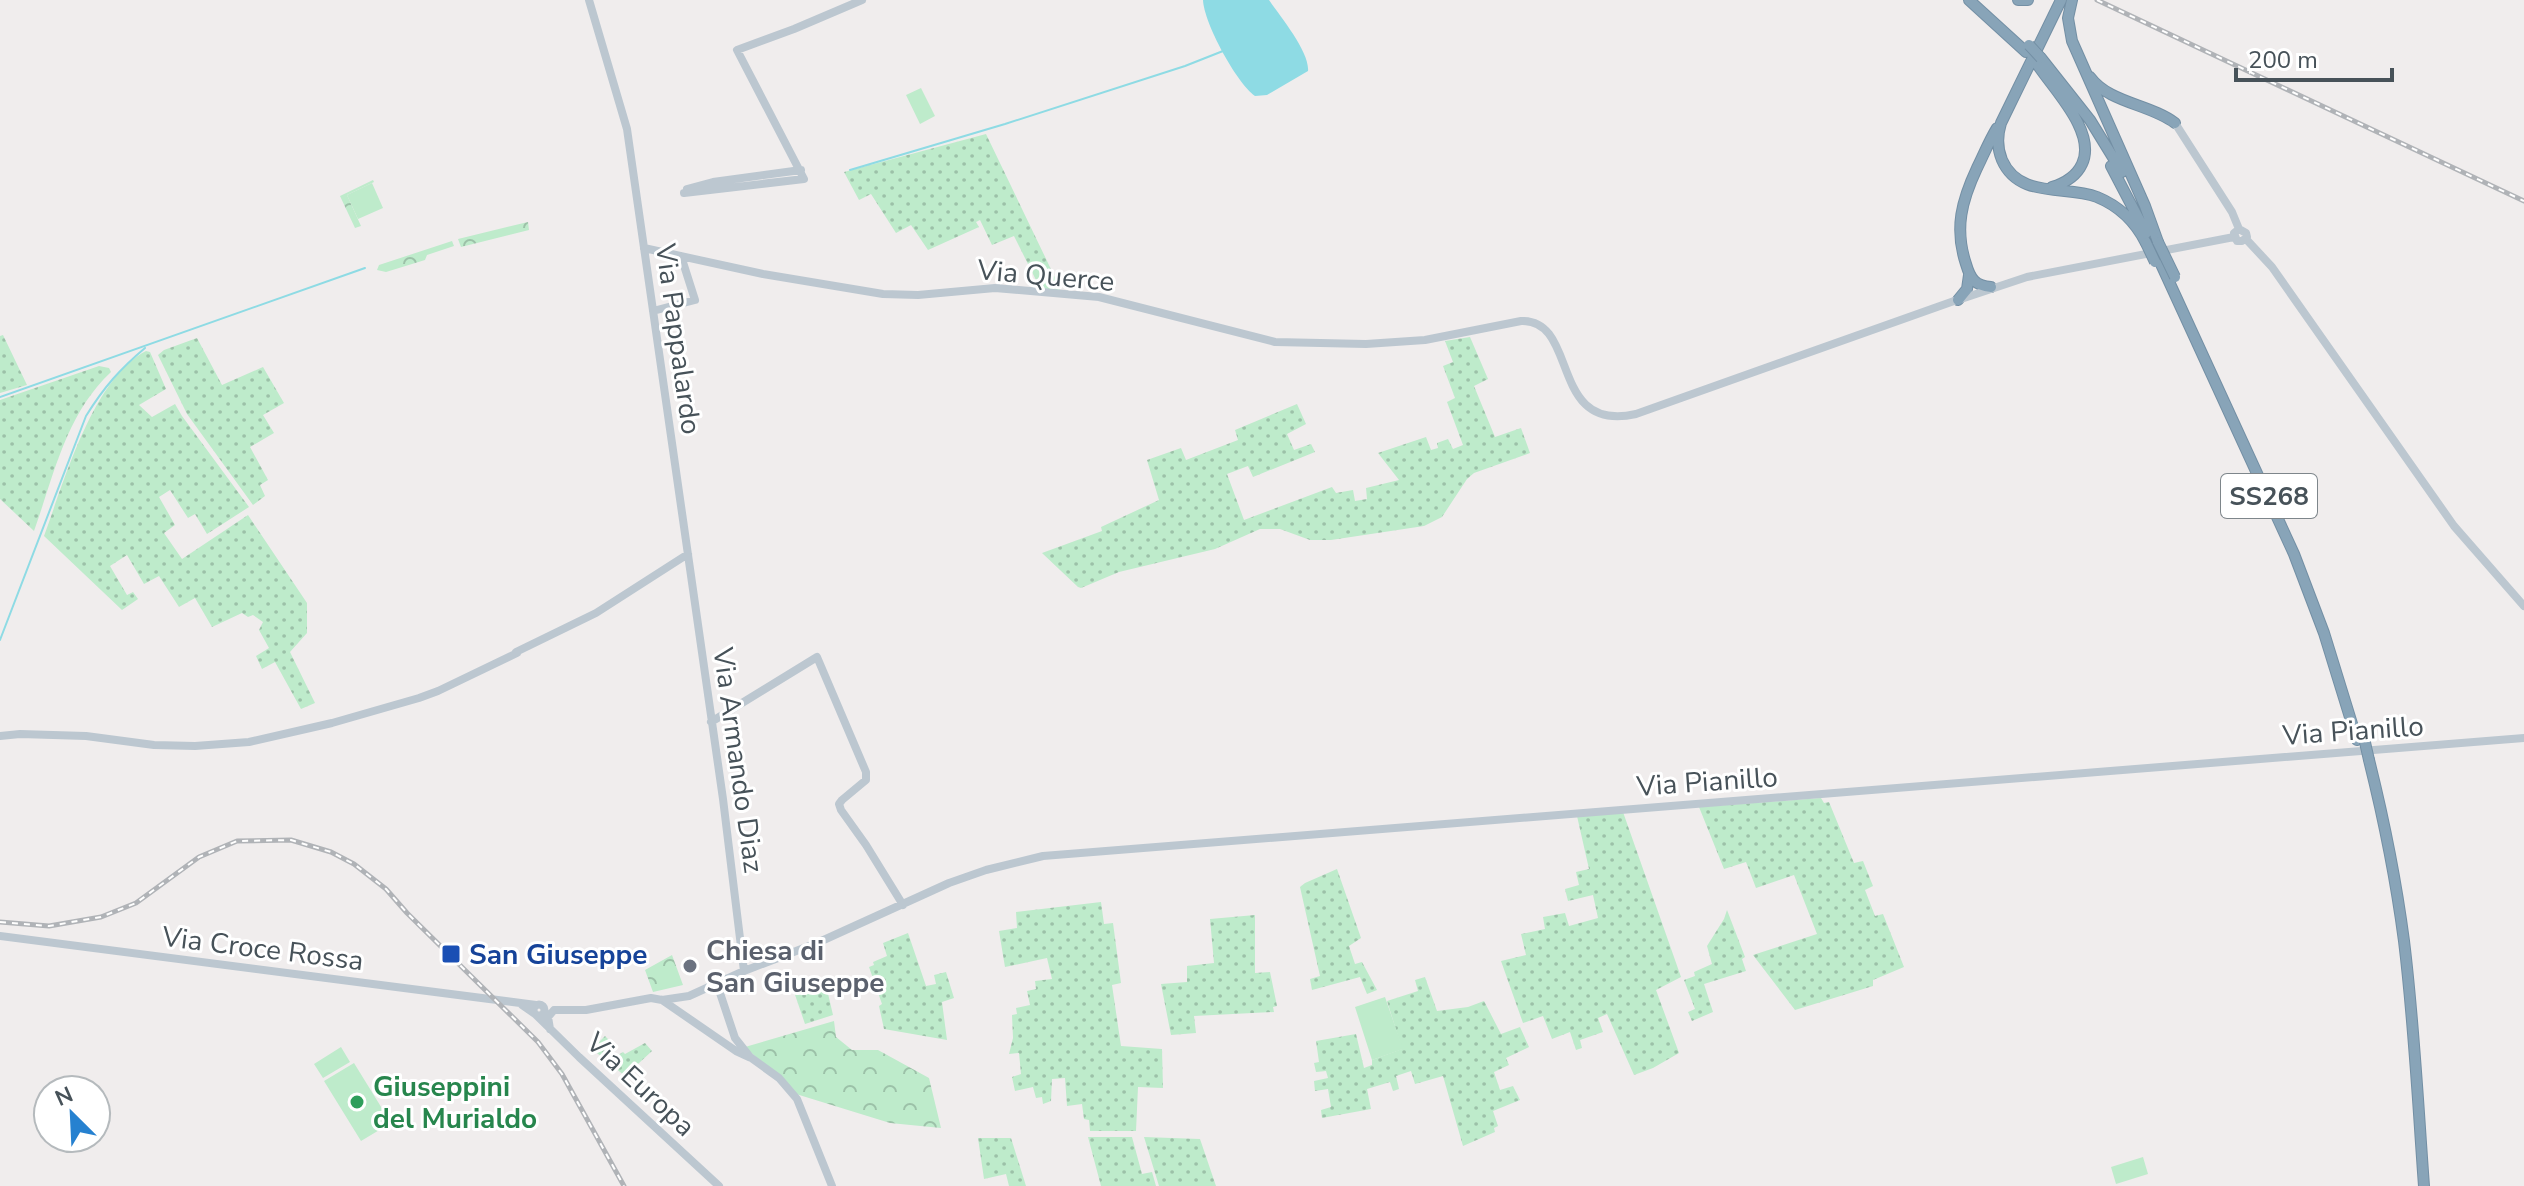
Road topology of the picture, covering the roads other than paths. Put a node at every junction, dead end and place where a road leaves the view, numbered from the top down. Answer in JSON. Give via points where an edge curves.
{"nodes":[{"id":1,"x":589,"y":0,"type":"edge"},
{"id":2,"x":862,"y":0,"type":"edge"},
{"id":3,"x":1969,"y":0,"type":"edge"},
{"id":4,"x":1979,"y":0,"type":"edge"},
{"id":5,"x":2018,"y":0,"type":"edge"},
{"id":6,"x":2028,"y":0,"type":"edge"},
{"id":7,"x":2061,"y":0,"type":"edge"},
{"id":8,"x":2072,"y":0,"type":"edge"},
{"id":9,"x":2028,"y":49,"type":"junction"},
{"id":10,"x":2039,"y":61,"type":"junction"},
{"id":11,"x":2082,"y":64,"type":"junction"},
{"id":12,"x":2001,"y":123,"type":"junction"},
{"id":13,"x":2175,"y":123,"type":"joint"},
{"id":14,"x":802,"y":174,"type":"junction"},
{"id":15,"x":2040,"y":188,"type":"junction"},
{"id":16,"x":2239,"y":229,"type":"junction"},
{"id":17,"x":2234,"y":237,"type":"junction"},
{"id":18,"x":2246,"y":239,"type":"junction"},
{"id":19,"x":2152,"y":243,"type":"junction"},
{"id":20,"x":644,"y":248,"type":"junction"},
{"id":21,"x":681,"y":256,"type":"junction"},
{"id":22,"x":1969,"y":275,"type":"junction"},
{"id":23,"x":1991,"y":287,"type":"junction"},
{"id":24,"x":1956,"y":300,"type":"junction"},
{"id":25,"x":653,"y":311,"type":"junction"},
{"id":26,"x":688,"y":554,"type":"junction"},
{"id":27,"x":2524,"y":606,"type":"edge"},
{"id":28,"x":711,"y":722,"type":"junction"},
{"id":29,"x":0,"y":736,"type":"edge"},
{"id":30,"x":2524,"y":738,"type":"edge"},
{"id":31,"x":2360,"y":739,"type":"junction"},
{"id":32,"x":903,"y":905,"type":"junction"},
{"id":33,"x":0,"y":936,"type":"edge"},
{"id":34,"x":744,"y":971,"type":"junction"},
{"id":35,"x":717,"y":984,"type":"junction"},
{"id":36,"x":662,"y":1000,"type":"junction"},
{"id":37,"x":538,"y":1008,"type":"junction"},
{"id":38,"x":572,"y":1010,"type":"junction"},
{"id":39,"x":550,"y":1029,"type":"junction"},
{"id":40,"x":750,"y":1057,"type":"junction"},
{"id":41,"x":2415,"y":1109,"type":"junction"},
{"id":42,"x":719,"y":1186,"type":"edge"},
{"id":43,"x":832,"y":1186,"type":"edge"},
{"id":44,"x":2417,"y":1186,"type":"edge"},
{"id":45,"x":2424,"y":1186,"type":"edge"}],
"edges":[{"from":1,"to":20,"type":"street","name":"Via Pappalardo","via":[[627,129]]},
{"from":2,"to":14,"type":"street","via":[[737,50]]},
{"from":3,"to":9,"type":"highway","number":"SS268"},
{"from":4,"to":9,"type":"highway","number":"SS268"},
{"from":5,"to":6,"type":"highway"},
{"from":7,"to":12,"type":"highway"},
{"from":8,"to":11,"type":"highway","via":[[2069,34]]},
{"from":9,"to":10,"type":"highway","number":"SS268","bridge":true},
{"from":10,"to":15,"type":"highway","via":[[2078,122],[2086,149],[2073,176],[2060,185]]},
{"from":10,"to":19,"type":"highway","number":"SS268","via":[[2072,95],[2110,150]]},
{"from":11,"to":13,"type":"highway","via":[[2098,87],[2161,110]]},
{"from":11,"to":19,"type":"highway","via":[[2145,206]]},
{"from":12,"to":15,"type":"highway","via":[[1998,143],[2005,167],[2023,183]]},
{"from":12,"to":22,"type":"highway","via":[[1959,215]]},
{"from":13,"to":16,"type":"street"},
{"from":14,"to":14,"type":"street","via":[[713,182],[684,193]]},
{"from":15,"to":19,"type":"highway","via":[[2104,200]]},
{"from":16,"to":17,"type":"street"},
{"from":16,"to":18,"type":"street"},
{"from":17,"to":18,"type":"street","via":[[2238,242]]},
{"from":17,"to":23,"type":"street"},
{"from":18,"to":27,"type":"street","via":[[2272,267],[2454,526]]},
{"from":19,"to":31,"type":"highway","number":"SS268","bridge":true,"via":[[2294,554]]},
{"from":19,"to":31,"type":"highway","number":"SS268","bridge":true,"via":[[2175,277],[2300,550],[2331,631]]},
{"from":20,"to":21,"type":"street","name":"Via Querce"},
{"from":20,"to":25,"type":"street","name":"Via Pappalardo"},
{"from":21,"to":24,"type":"street","name":"Via Querce","via":[[883,294],[995,288],[1099,297],[1275,342],[1425,340],[1521,321],[1537,323],[1550,336],[1588,408],[1620,418]]},
{"from":21,"to":25,"type":"street","via":[[695,300]]},
{"from":22,"to":23,"type":"highway"},
{"from":22,"to":24,"type":"highway","via":[[1967,289]]},
{"from":23,"to":24,"type":"street"},
{"from":25,"to":26,"type":"street","name":"Via Pappalardo"},
{"from":26,"to":28,"type":"street","name":"Via Armando Diaz"},
{"from":26,"to":29,"type":"street","via":[[596,613],[438,691],[320,726],[249,742],[195,746],[86,736]]},
{"from":28,"to":32,"type":"street","via":[[817,657],[866,772],[866,780],[839,804],[841,810]]},
{"from":28,"to":34,"type":"street","name":"Via Armando Diaz"},
{"from":30,"to":32,"type":"street","name":"Via Pianillo","via":[[1060,854],[986,870]]},
{"from":31,"to":41,"type":"highway","number":"SS268","via":[[2392,904]]},
{"from":32,"to":34,"type":"street","name":"Via Pianillo"},
{"from":33,"to":37,"type":"street","name":"Via Croce Rossa"},
{"from":34,"to":35,"type":"street","name":"Via Pianillo"},
{"from":35,"to":36,"type":"street","name":"Via Pianillo"},
{"from":35,"to":40,"type":"street","via":[[735,1038]]},
{"from":36,"to":38,"type":"street","name":"Via Pianillo"},
{"from":36,"to":40,"type":"street"},
{"from":37,"to":38,"type":"street","name":"Via Pianillo"},
{"from":37,"to":39,"type":"street","name":"Via Europa"},
{"from":38,"to":39,"type":"street","via":[[552,1011]]},
{"from":39,"to":42,"type":"street","name":"Via Europa"},
{"from":40,"to":43,"type":"street","via":[[797,1099]]},
{"from":41,"to":44,"type":"highway","number":"SS268"},
{"from":41,"to":45,"type":"highway","number":"SS268"}]}
